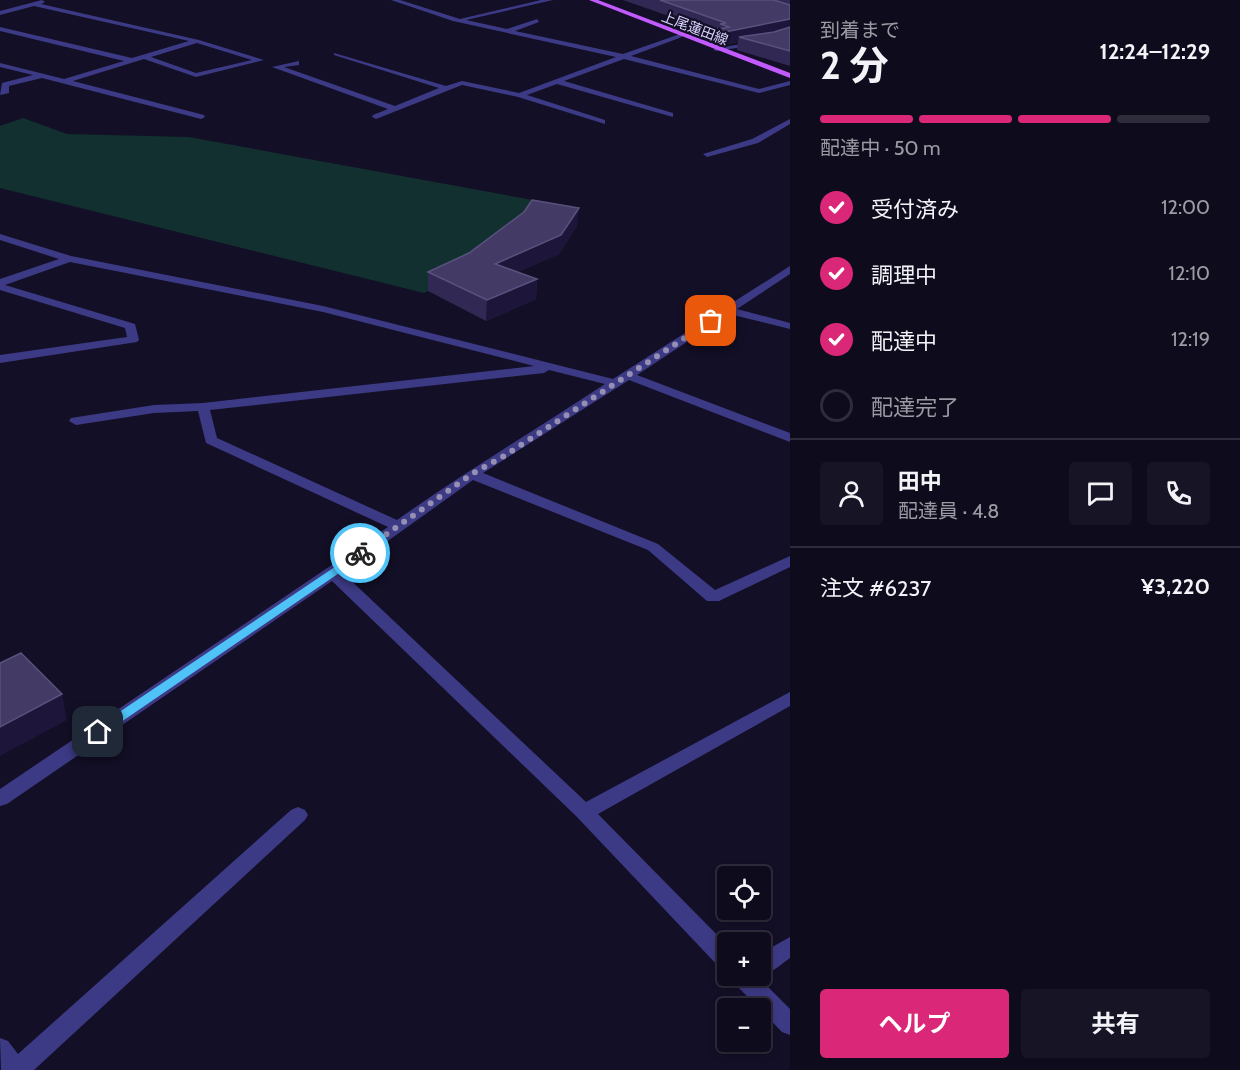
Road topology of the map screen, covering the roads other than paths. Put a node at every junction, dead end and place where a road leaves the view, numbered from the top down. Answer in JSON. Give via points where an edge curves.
{"nodes":[{"id":1,"x":51,"y":0,"type":"edge"},
{"id":2,"x":394,"y":0,"type":"edge"},
{"id":3,"x":550,"y":0,"type":"edge"},
{"id":4,"x":591,"y":0,"type":"edge"},
{"id":5,"x":33,"y":4,"type":"junction"},
{"id":6,"x":0,"y":13,"type":"edge"},
{"id":7,"x":458,"y":20,"type":"junction"},
{"id":8,"x":537,"y":21,"type":"dead end"},
{"id":9,"x":0,"y":29,"type":"edge"},
{"id":10,"x":508,"y":32,"type":"junction"},
{"id":11,"x":790,"y":35,"type":"edge"},
{"id":12,"x":680,"y":36,"type":"junction"},
{"id":13,"x":197,"y":41,"type":"junction"},
{"id":14,"x":716,"y":49,"type":"junction"},
{"id":15,"x":336,"y":54,"type":"dead end"},
{"id":16,"x":621,"y":56,"type":"junction"},
{"id":17,"x":144,"y":57,"type":"junction"},
{"id":18,"x":133,"y":60,"type":"junction"},
{"id":19,"x":296,"y":63,"type":"dead end"},
{"id":20,"x":0,"y":66,"type":"edge"},
{"id":21,"x":41,"y":75,"type":"junction"},
{"id":22,"x":790,"y":76,"type":"edge"},
{"id":23,"x":64,"y":81,"type":"junction"},
{"id":24,"x":555,"y":81,"type":"junction"},
{"id":25,"x":790,"y":83,"type":"edge"},
{"id":26,"x":446,"y":88,"type":"junction"},
{"id":27,"x":0,"y":93,"type":"edge"},
{"id":28,"x":520,"y":95,"type":"junction"},
{"id":29,"x":396,"y":109,"type":"junction"},
{"id":30,"x":670,"y":115,"type":"dead end"},
{"id":31,"x":201,"y":117,"type":"dead end"},
{"id":32,"x":376,"y":117,"type":"dead end"},
{"id":33,"x":790,"y":121,"type":"edge"},
{"id":34,"x":602,"y":122,"type":"dead end"},
{"id":35,"x":707,"y":154,"type":"dead end"},
{"id":36,"x":0,"y":237,"type":"edge"},
{"id":37,"x":69,"y":259,"type":"junction"},
{"id":38,"x":790,"y":269,"type":"edge"},
{"id":39,"x":0,"y":285,"type":"edge"},
{"id":40,"x":728,"y":310,"type":"junction"},
{"id":41,"x":790,"y":326,"type":"edge"},
{"id":42,"x":0,"y":359,"type":"edge"},
{"id":43,"x":554,"y":368,"type":"junction"},
{"id":44,"x":620,"y":379,"type":"junction"},
{"id":45,"x":203,"y":407,"type":"junction"},
{"id":46,"x":76,"y":421,"type":"dead end"},
{"id":47,"x":790,"y":438,"type":"edge"},
{"id":48,"x":472,"y":474,"type":"junction"},
{"id":49,"x":398,"y":526,"type":"junction"},
{"id":50,"x":790,"y":561,"type":"edge"},
{"id":51,"x":333,"y":573,"type":"junction"},
{"id":52,"x":790,"y":698,"type":"edge"},
{"id":53,"x":0,"y":799,"type":"edge"},
{"id":54,"x":584,"y":812,"type":"junction"},
{"id":55,"x":298,"y":815,"type":"dead end"},
{"id":56,"x":790,"y":946,"type":"edge"},
{"id":57,"x":717,"y":950,"type":"edge"},
{"id":58,"x":771,"y":959,"type":"edge"},
{"id":59,"x":759,"y":986,"type":"edge"},
{"id":60,"x":790,"y":1025,"type":"edge"},
{"id":61,"x":0,"y":1048,"type":"edge"},
{"id":62,"x":16,"y":1070,"type":"edge"}],
"edges":[{"from":1,"to":5,"type":"street"},
{"from":2,"to":7,"type":"street"},
{"from":3,"to":7,"type":"street"},
{"from":4,"to":12,"type":"main road","name":"上尾蓮田線"},
{"from":5,"to":6,"type":"street"},
{"from":5,"to":13,"type":"street"},
{"from":7,"to":10,"type":"street"},
{"from":8,"to":10,"type":"street"},
{"from":9,"to":18,"type":"street"},
{"from":10,"to":16,"type":"street"},
{"from":11,"to":14,"type":"street"},
{"from":12,"to":14,"type":"main road","name":"上尾蓮田線"},
{"from":12,"to":16,"type":"street"},
{"from":13,"to":17,"type":"street"},
{"from":13,"to":17,"type":"street","via":[[260,60],[196,75]]},
{"from":14,"to":22,"type":"main road","name":"上尾蓮田線"},
{"from":15,"to":26,"type":"street"},
{"from":16,"to":24,"type":"street"},
{"from":16,"to":25,"type":"street","via":[[759,91]]},
{"from":17,"to":18,"type":"street"},
{"from":18,"to":23,"type":"street"},
{"from":19,"to":29,"type":"street","via":[[276,67]]},
{"from":20,"to":21,"type":"street"},
{"from":21,"to":23,"type":"street"},
{"from":21,"to":27,"type":"street","via":[[5,85],[6,91]]},
{"from":23,"to":31,"type":"street"},
{"from":24,"to":28,"type":"street"},
{"from":24,"to":30,"type":"street"},
{"from":26,"to":28,"type":"street","via":[[462,83]]},
{"from":26,"to":29,"type":"street"},
{"from":28,"to":34,"type":"street"},
{"from":29,"to":32,"type":"street"},
{"from":33,"to":35,"type":"street","via":[[755,141]]},
{"from":36,"to":37,"type":"street"},
{"from":37,"to":39,"type":"street"},
{"from":37,"to":43,"type":"street","via":[[323,309]]},
{"from":38,"to":40,"type":"street"},
{"from":39,"to":42,"type":"street","via":[[131,326],[133,340]]},
{"from":40,"to":41,"type":"street"},
{"from":40,"to":44,"type":"street"},
{"from":43,"to":44,"type":"street"},
{"from":43,"to":45,"type":"street"},
{"from":44,"to":47,"type":"street"},
{"from":44,"to":48,"type":"street"},
{"from":45,"to":46,"type":"street","via":[[154,409]]},
{"from":45,"to":49,"type":"street","via":[[211,440]]},
{"from":48,"to":49,"type":"street"},
{"from":48,"to":50,"type":"street","via":[[653,547],[713,597]]},
{"from":49,"to":51,"type":"street"},
{"from":51,"to":53,"type":"street"},
{"from":51,"to":54,"type":"street"},
{"from":52,"to":54,"type":"street"},
{"from":54,"to":57,"type":"street"},
{"from":55,"to":62,"type":"street"},
{"from":56,"to":58,"type":"street"},
{"from":59,"to":60,"type":"street"},
{"from":61,"to":62,"type":"street"}]}
